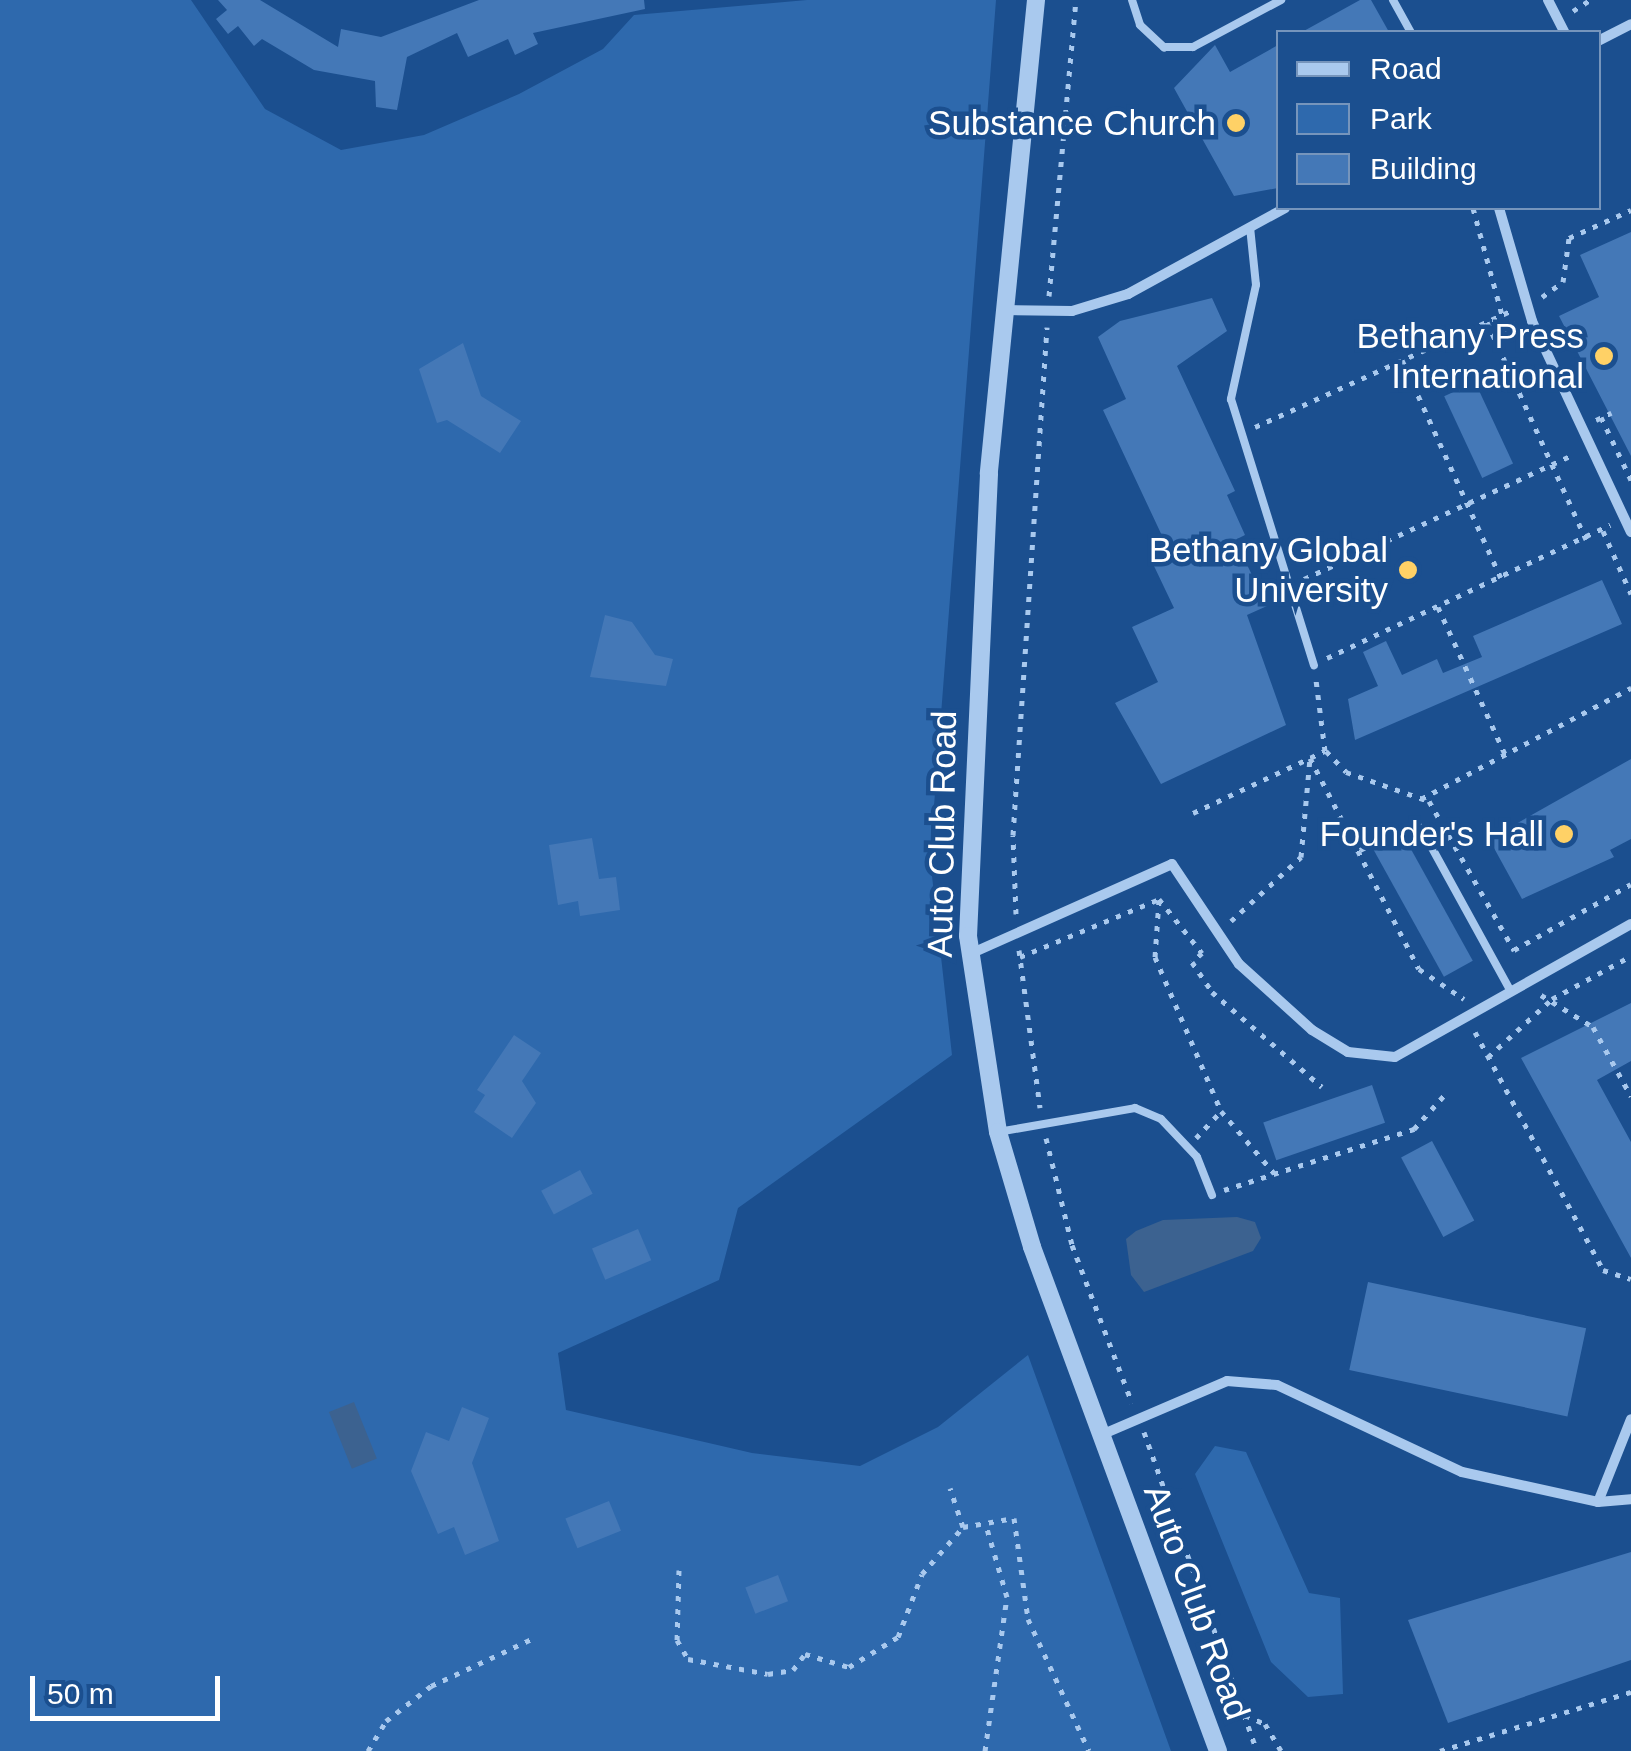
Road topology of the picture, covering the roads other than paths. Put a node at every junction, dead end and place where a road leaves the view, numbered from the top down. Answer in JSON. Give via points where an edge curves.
{"nodes":[{"id":1,"x":1036,"y":0,"type":"edge"},
{"id":2,"x":1132,"y":0,"type":"edge"},
{"id":3,"x":1280,"y":0,"type":"edge"},
{"id":4,"x":1393,"y":0,"type":"edge"},
{"id":5,"x":1548,"y":0,"type":"edge"},
{"id":6,"x":1631,"y":24,"type":"edge"},
{"id":7,"x":1409,"y":30,"type":"edge"},
{"id":8,"x":1563,"y":30,"type":"edge"},
{"id":9,"x":1601,"y":39,"type":"edge"},
{"id":10,"x":1281,"y":210,"type":"edge"},
{"id":11,"x":1500,"y":210,"type":"edge"},
{"id":12,"x":1250,"y":227,"type":"junction"},
{"id":13,"x":1005,"y":310,"type":"junction"},
{"id":14,"x":1631,"y":532,"type":"edge"},
{"id":15,"x":1314,"y":665,"type":"road end"},
{"id":16,"x":1421,"y":828,"type":"road end"},
{"id":17,"x":1631,"y":924,"type":"edge"},
{"id":18,"x":970,"y":954,"type":"junction"},
{"id":19,"x":1511,"y":992,"type":"junction"},
{"id":20,"x":998,"y":1132,"type":"junction"},
{"id":21,"x":1212,"y":1194,"type":"road end"},
{"id":22,"x":1631,"y":1420,"type":"edge"},
{"id":23,"x":1100,"y":1435,"type":"junction"},
{"id":24,"x":1631,"y":1499,"type":"edge"},
{"id":25,"x":1598,"y":1502,"type":"junction"},
{"id":26,"x":1218,"y":1751,"type":"edge"}],
"edges":[{"from":1,"to":13,"type":"street","name":"Auto Club Road"},
{"from":2,"to":3,"type":"lane","via":[[1140,25],[1164,48],[1193,47]]},
{"from":4,"to":7,"type":"lane"},
{"from":5,"to":8,"type":"street"},
{"from":6,"to":9,"type":"street"},
{"from":10,"to":12,"type":"street"},
{"from":11,"to":14,"type":"street","via":[[1526,304]]},
{"from":12,"to":13,"type":"street","via":[[1128,294],[1072,311]]},
{"from":12,"to":15,"type":"lane","via":[[1256,285],[1231,399]]},
{"from":13,"to":18,"type":"street","name":"Auto Club Road","via":[[969,815]]},
{"from":16,"to":19,"type":"lane"},
{"from":17,"to":19,"type":"street"},
{"from":18,"to":19,"type":"street","via":[[1172,864],[1239,964],[1348,1052],[1395,1057]]},
{"from":18,"to":20,"type":"street","name":"Auto Club Road"},
{"from":20,"to":21,"type":"lane","via":[[1135,1108],[1160,1119],[1186,1148]]},
{"from":20,"to":23,"type":"street","name":"Auto Club Road"},
{"from":22,"to":25,"type":"street"},
{"from":23,"to":25,"type":"street","via":[[1227,1381],[1277,1385],[1462,1472]]},
{"from":23,"to":26,"type":"street","name":"Auto Club Road"},
{"from":24,"to":25,"type":"street"}]}
